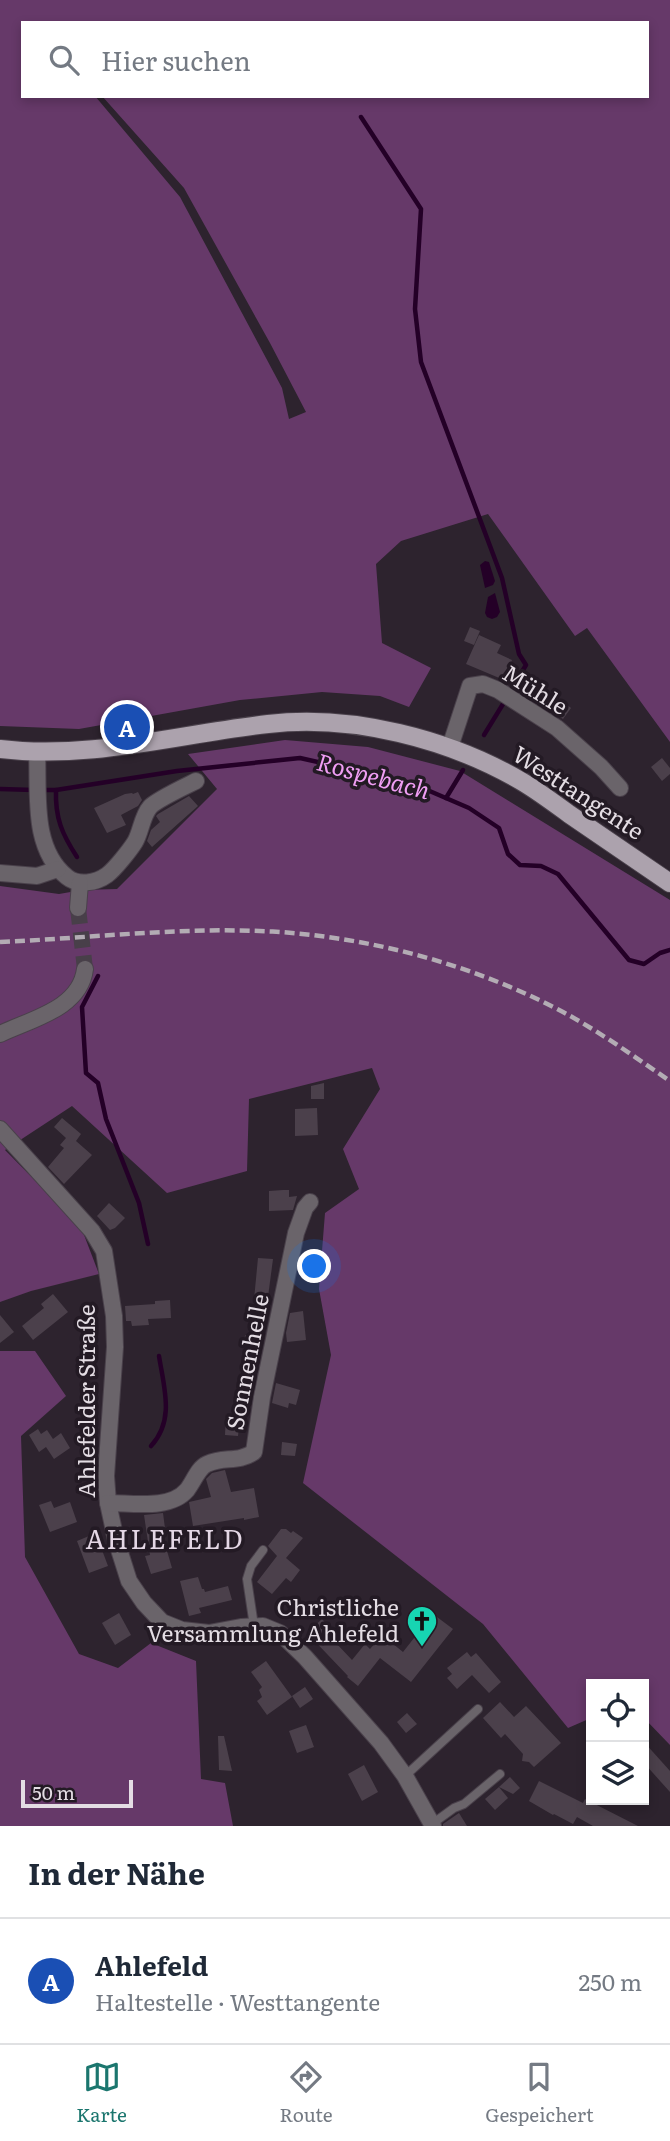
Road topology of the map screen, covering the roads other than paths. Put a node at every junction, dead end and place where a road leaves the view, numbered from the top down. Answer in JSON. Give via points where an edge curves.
{"nodes":[{"id":1,"x":450,"y":747,"type":"junction"},
{"id":2,"x":0,"y":749,"type":"edge"},
{"id":3,"x":37,"y":752,"type":"junction"},
{"id":4,"x":196,"y":781,"type":"dead end"},
{"id":5,"x":620,"y":788,"type":"dead end"},
{"id":6,"x":58,"y":869,"type":"junction"},
{"id":7,"x":0,"y":873,"type":"edge"},
{"id":8,"x":80,"y":883,"type":"junction"},
{"id":9,"x":670,"y":883,"type":"edge"},
{"id":10,"x":78,"y":908,"type":"tunnel mouth"},
{"id":11,"x":85,"y":969,"type":"tunnel mouth"},
{"id":12,"x":0,"y":1034,"type":"edge"},
{"id":13,"x":0,"y":1129,"type":"edge"},
{"id":14,"x":310,"y":1202,"type":"dead end"},
{"id":15,"x":108,"y":1503,"type":"junction"},
{"id":16,"x":263,"y":1550,"type":"dead end"},
{"id":17,"x":254,"y":1626,"type":"junction"},
{"id":18,"x":478,"y":1709,"type":"dead end"},
{"id":19,"x":500,"y":1774,"type":"dead end"},
{"id":20,"x":405,"y":1776,"type":"junction"},
{"id":21,"x":432,"y":1825,"type":"edge"}],
"edges":[{"from":1,"to":3,"type":"main road","name":"Westtangente","via":[[383,730],[315,721],[257,725],[101,749]]},
{"from":1,"to":5,"type":"street","name":"Mühle","via":[[470,686],[483,684],[557,728]]},
{"from":1,"to":9,"type":"main road","name":"Westtangente","via":[[522,782]]},
{"from":2,"to":3,"type":"main road","name":"Westtangente"},
{"from":3,"to":6,"type":"street","via":[[44,847]]},
{"from":4,"to":8,"type":"street","via":[[150,807],[135,843],[108,874]]},
{"from":6,"to":7,"type":"street","via":[[37,876]]},
{"from":6,"to":8,"type":"street"},
{"from":8,"to":10,"type":"street"},
{"from":11,"to":12,"type":"street","via":[[84,981],[66,1003]]},
{"from":13,"to":15,"type":"street","name":"Ahlefelder Straße","via":[[92,1231],[104,1251],[115,1347]]},
{"from":14,"to":15,"type":"street","name":"Sonnenhelle","via":[[296,1233],[254,1452],[203,1465],[186,1492],[171,1502]]},
{"from":15,"to":17,"type":"street","name":"Ahlefelder Straße","via":[[129,1581],[162,1622],[209,1633]]},
{"from":16,"to":17,"type":"lane","via":[[247,1579]]},
{"from":17,"to":20,"type":"street","name":"Ahlefelder Straße","via":[[280,1633],[305,1657]]},
{"from":18,"to":20,"type":"lane"},
{"from":19,"to":21,"type":"lane"},
{"from":20,"to":21,"type":"street","name":"Ahlefelder Straße"}]}
